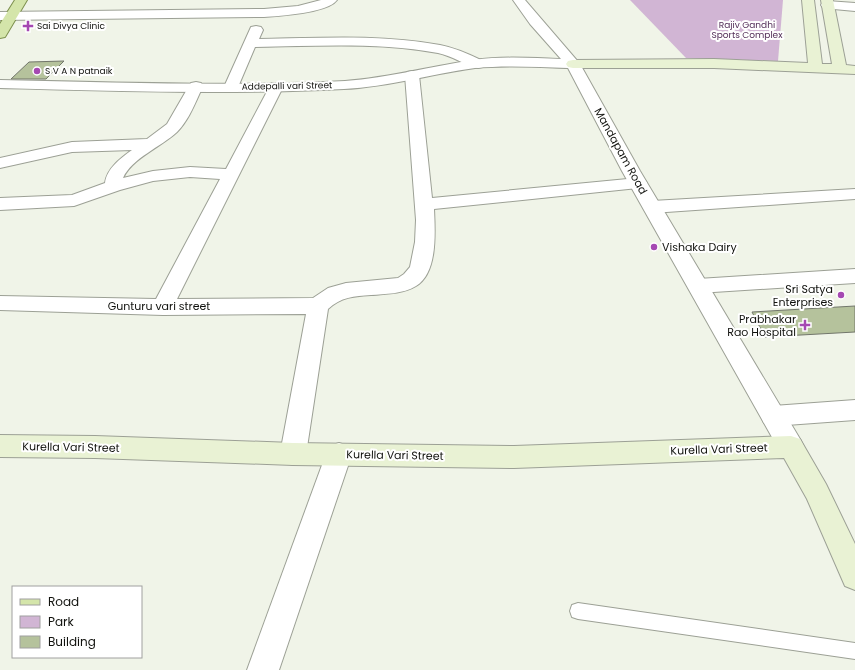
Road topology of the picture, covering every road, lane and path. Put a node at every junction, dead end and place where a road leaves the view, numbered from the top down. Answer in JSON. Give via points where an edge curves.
{"nodes":[{"id":1,"x":20,"y":0,"type":"edge"},
{"id":2,"x":270,"y":0,"type":"edge"},
{"id":3,"x":331,"y":0,"type":"edge"},
{"id":4,"x":519,"y":0,"type":"edge"},
{"id":5,"x":808,"y":0,"type":"edge"},
{"id":6,"x":827,"y":3,"type":"edge"},
{"id":7,"x":855,"y":7,"type":"edge"},
{"id":8,"x":264,"y":13,"type":"junction"},
{"id":9,"x":6,"y":16,"type":"edge"},
{"id":10,"x":0,"y":34,"type":"edge"},
{"id":11,"x":250,"y":44,"type":"junction"},
{"id":12,"x":478,"y":64,"type":"junction"},
{"id":13,"x":573,"y":64,"type":"junction"},
{"id":14,"x":815,"y":66,"type":"junction"},
{"id":15,"x":840,"y":69,"type":"junction"},
{"id":16,"x":855,"y":70,"type":"edge"},
{"id":17,"x":412,"y":75,"type":"junction"},
{"id":18,"x":0,"y":84,"type":"edge"},
{"id":19,"x":196,"y":86,"type":"junction"},
{"id":20,"x":231,"y":87,"type":"junction"},
{"id":21,"x":276,"y":87,"type":"junction"},
{"id":22,"x":153,"y":144,"type":"junction"},
{"id":23,"x":0,"y":163,"type":"edge"},
{"id":24,"x":231,"y":174,"type":"junction"},
{"id":25,"x":638,"y":183,"type":"junction"},
{"id":26,"x":114,"y":186,"type":"junction"},
{"id":27,"x":855,"y":194,"type":"edge"},
{"id":28,"x":424,"y":204,"type":"junction"},
{"id":29,"x":2,"y":206,"type":"edge"},
{"id":30,"x":652,"y":207,"type":"junction"},
{"id":31,"x":855,"y":276,"type":"edge"},
{"id":32,"x":698,"y":286,"type":"junction"},
{"id":33,"x":0,"y":303,"type":"edge"},
{"id":34,"x":318,"y":306,"type":"junction"},
{"id":35,"x":163,"y":307,"type":"junction"},
{"id":36,"x":855,"y":410,"type":"edge"},
{"id":37,"x":773,"y":416,"type":"junction"},
{"id":38,"x":0,"y":446,"type":"edge"},
{"id":39,"x":791,"y":447,"type":"junction"},
{"id":40,"x":293,"y":454,"type":"junction"},
{"id":41,"x":339,"y":454,"type":"junction"},
{"id":42,"x":855,"y":576,"type":"edge"},
{"id":43,"x":578,"y":611,"type":"dead end"},
{"id":44,"x":855,"y":651,"type":"edge"},
{"id":45,"x":263,"y":670,"type":"edge"}],
"edges":[{"from":1,"to":9,"type":"main road"},
{"from":2,"to":8,"type":"street"},
{"from":3,"to":8,"type":"street","via":[[306,9]]},
{"from":4,"to":13,"type":"street","name":"Mandapam Road"},
{"from":5,"to":14,"type":"main road"},
{"from":6,"to":7,"type":"street"},
{"from":6,"to":15,"type":"main road"},
{"from":8,"to":9,"type":"street"},
{"from":8,"to":11,"type":"street"},
{"from":9,"to":10,"type":"main road"},
{"from":11,"to":12,"type":"street","via":[[350,41],[386,43],[440,49]]},
{"from":11,"to":20,"type":"street"},
{"from":12,"to":13,"type":"street","name":"Addepalli vari Street"},
{"from":12,"to":17,"type":"street","name":"Addepalli vari Street"},
{"from":13,"to":14,"type":"main road","via":[[693,62]]},
{"from":13,"to":25,"type":"street","name":"Mandapam Road"},
{"from":14,"to":15,"type":"main road"},
{"from":15,"to":16,"type":"main road"},
{"from":17,"to":21,"type":"street","name":"Addepalli vari Street","via":[[347,85]]},
{"from":17,"to":28,"type":"street"},
{"from":18,"to":19,"type":"street","name":"Addepalli vari Street"},
{"from":19,"to":20,"type":"street","name":"Addepalli vari Street"},
{"from":19,"to":22,"type":"street","via":[[174,125]]},
{"from":20,"to":21,"type":"street","name":"Addepalli vari Street"},
{"from":21,"to":24,"type":"street"},
{"from":22,"to":23,"type":"street","via":[[72,147]]},
{"from":22,"to":26,"type":"street","via":[[120,168]]},
{"from":24,"to":26,"type":"street","via":[[169,174]]},
{"from":24,"to":35,"type":"street"},
{"from":25,"to":28,"type":"street"},
{"from":25,"to":30,"type":"street","name":"Mandapam Road"},
{"from":26,"to":29,"type":"street","via":[[64,201]]},
{"from":27,"to":30,"type":"street"},
{"from":28,"to":34,"type":"street","via":[[425,242],[421,265],[413,279],[401,284],[334,294]]},
{"from":30,"to":32,"type":"street","name":"Mandapam Road"},
{"from":31,"to":32,"type":"street"},
{"from":32,"to":37,"type":"street","name":"Mandapam Road"},
{"from":33,"to":35,"type":"street","name":"Gunturu vari street"},
{"from":34,"to":35,"type":"street","name":"Gunturu vari street"},
{"from":34,"to":40,"type":"street"},
{"from":36,"to":37,"type":"street"},
{"from":37,"to":39,"type":"street","name":"Mandapam Road"},
{"from":38,"to":40,"type":"main road","name":"Kurella Vari Street","via":[[95,446]]},
{"from":39,"to":41,"type":"main road","name":"Kurella Vari Street","via":[[514,456]]},
{"from":39,"to":42,"type":"main road","via":[[817,492]]},
{"from":40,"to":41,"type":"main road","name":"Kurella Vari Street"},
{"from":41,"to":45,"type":"street"},
{"from":43,"to":44,"type":"lane"}]}
